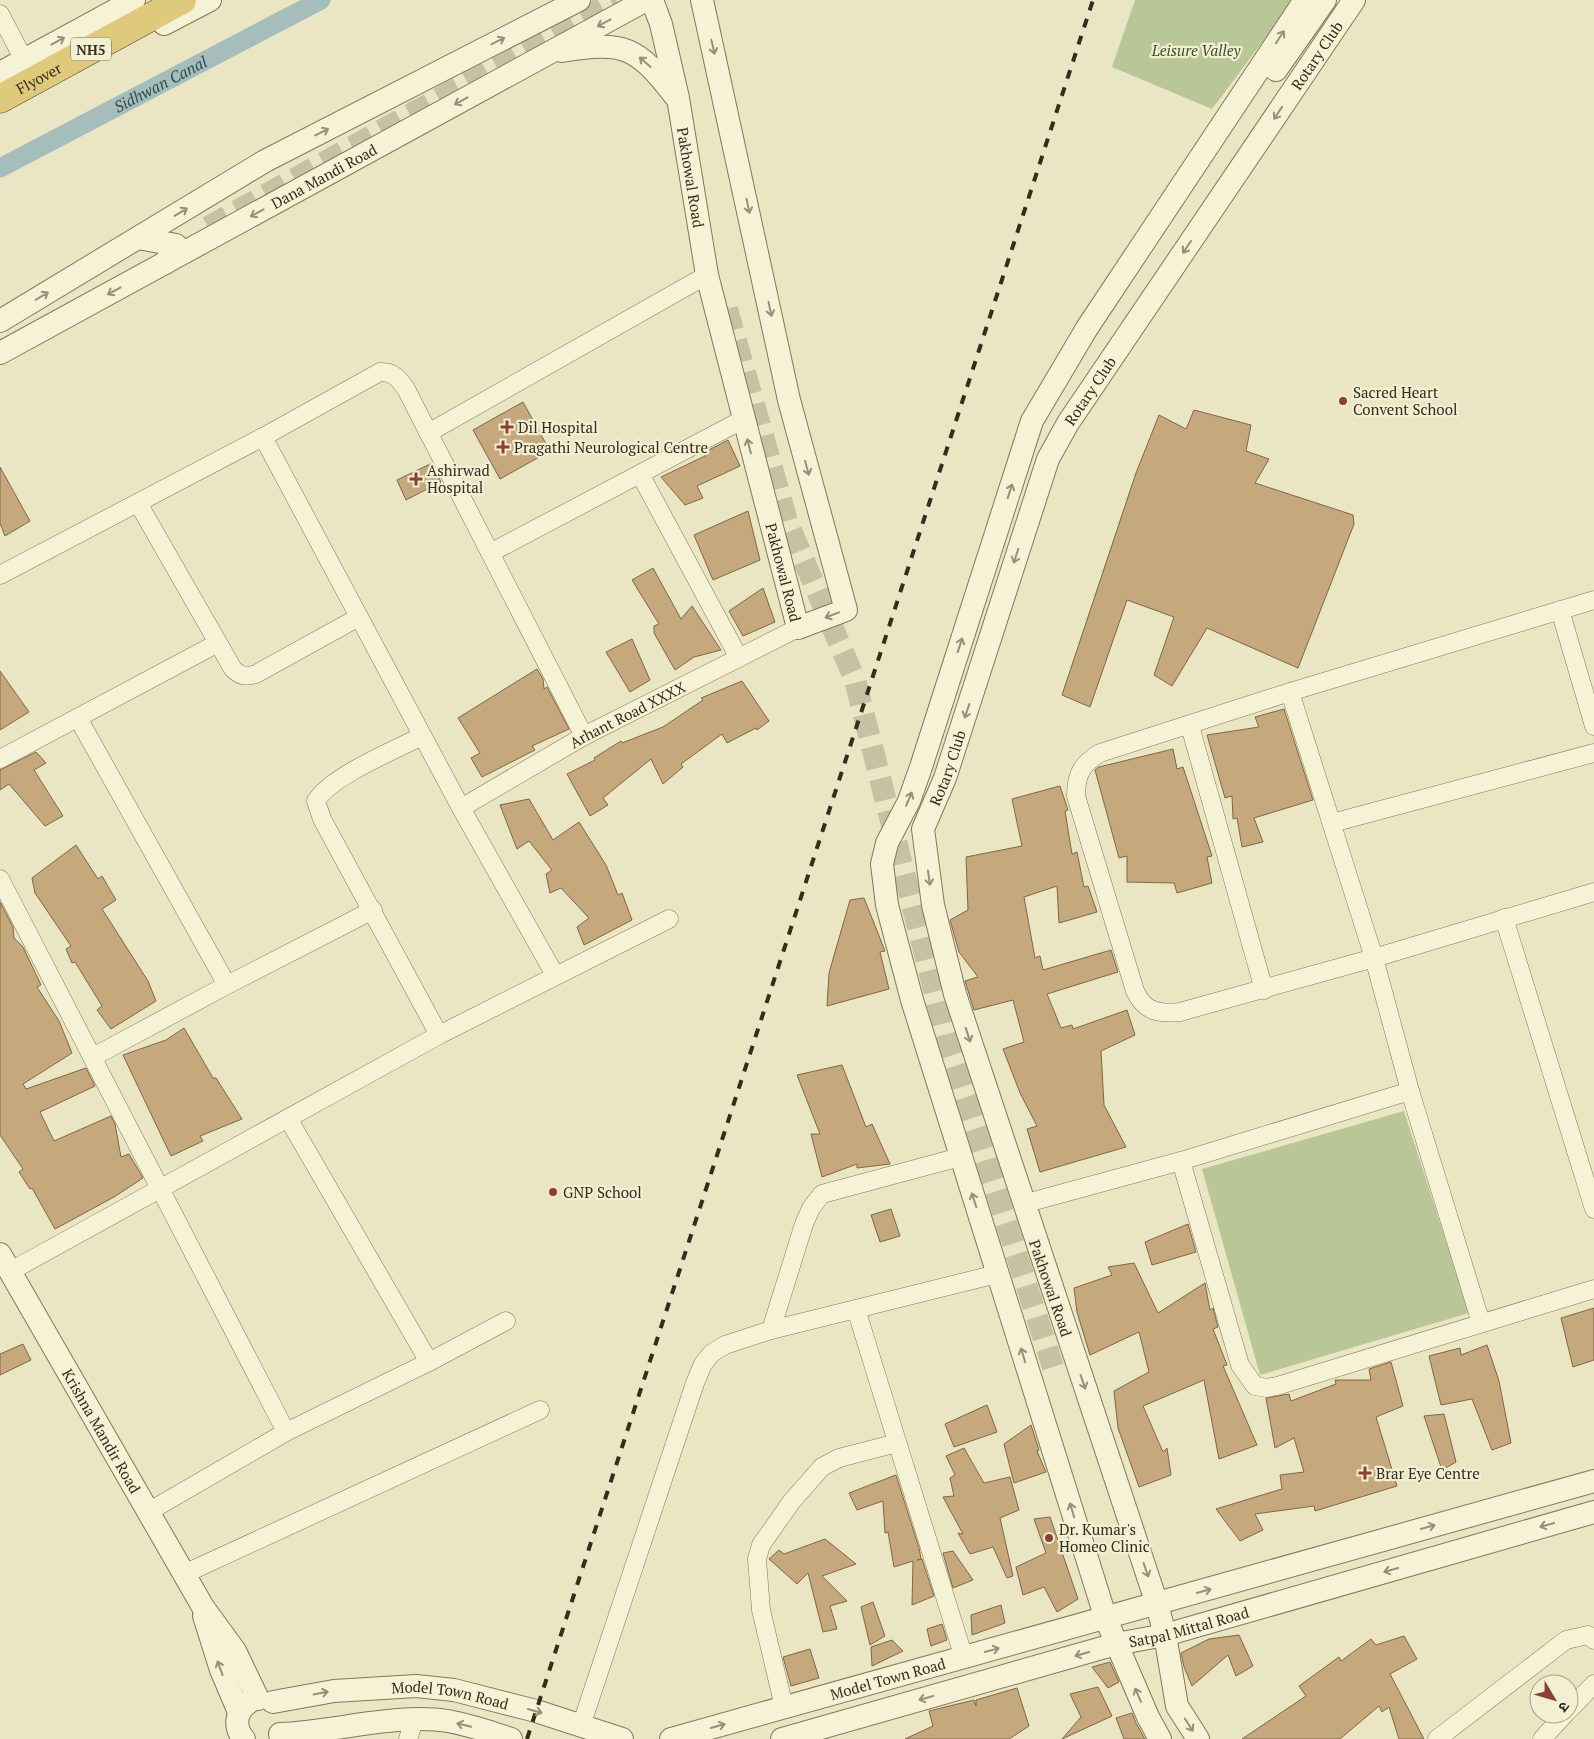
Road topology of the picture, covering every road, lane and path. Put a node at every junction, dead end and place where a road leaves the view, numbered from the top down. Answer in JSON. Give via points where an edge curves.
{"nodes":[{"id":1,"x":134,"y":0,"type":"edge"},
{"id":2,"x":182,"y":0,"type":"edge"},
{"id":3,"x":210,"y":0,"type":"edge"},
{"id":4,"x":646,"y":0,"type":"edge"},
{"id":5,"x":652,"y":0,"type":"edge"},
{"id":6,"x":669,"y":0,"type":"edge"},
{"id":7,"x":702,"y":0,"type":"edge"},
{"id":8,"x":1304,"y":0,"type":"edge"},
{"id":9,"x":1325,"y":0,"type":"edge"},
{"id":10,"x":1354,"y":0,"type":"edge"},
{"id":11,"x":569,"y":3,"type":"edge"},
{"id":12,"x":0,"y":14,"type":"edge"},
{"id":13,"x":547,"y":54,"type":"junction"},
{"id":14,"x":24,"y":60,"type":"junction"},
{"id":15,"x":678,"y":65,"type":"dead end"},
{"id":16,"x":0,"y":73,"type":"edge"},
{"id":17,"x":678,"y":98,"type":"junction"},
{"id":18,"x":0,"y":99,"type":"edge"},
{"id":19,"x":0,"y":113,"type":"edge"},
{"id":20,"x":208,"y":227,"type":"tunnel mouth"},
{"id":21,"x":138,"y":238,"type":"junction"},
{"id":22,"x":170,"y":254,"type":"junction"},
{"id":23,"x":707,"y":275,"type":"junction"},
{"id":24,"x":0,"y":321,"type":"edge"},
{"id":25,"x":0,"y":353,"type":"edge"},
{"id":26,"x":742,"y":420,"type":"junction"},
{"id":27,"x":428,"y":432,"type":"junction"},
{"id":28,"x":263,"y":437,"type":"junction"},
{"id":29,"x":1048,"y":459,"type":"junction"},
{"id":30,"x":640,"y":474,"type":"junction"},
{"id":31,"x":138,"y":503,"type":"junction"},
{"id":32,"x":490,"y":553,"type":"junction"},
{"id":33,"x":0,"y":575,"type":"edge"},
{"id":34,"x":1594,"y":600,"type":"edge"},
{"id":35,"x":1560,"y":610,"type":"junction"},
{"id":36,"x":359,"y":617,"type":"junction"},
{"id":37,"x":798,"y":628,"type":"junction"},
{"id":38,"x":218,"y":643,"type":"junction"},
{"id":39,"x":739,"y":658,"type":"junction"},
{"id":40,"x":1290,"y":692,"type":"junction"},
{"id":41,"x":78,"y":718,"type":"junction"},
{"id":42,"x":1190,"y":726,"type":"junction"},
{"id":43,"x":1594,"y":726,"type":"edge"},
{"id":44,"x":422,"y":736,"type":"junction"},
{"id":45,"x":584,"y":736,"type":"junction"},
{"id":46,"x":1594,"y":753,"type":"edge"},
{"id":47,"x":0,"y":759,"type":"edge"},
{"id":48,"x":921,"y":767,"type":"junction"},
{"id":49,"x":944,"y":778,"type":"junction"},
{"id":50,"x":461,"y":808,"type":"junction"},
{"id":51,"x":1332,"y":823,"type":"junction"},
{"id":52,"x":923,"y":830,"type":"joint"},
{"id":53,"x":0,"y":879,"type":"edge"},
{"id":54,"x":1594,"y":892,"type":"edge"},
{"id":55,"x":373,"y":910,"type":"junction"},
{"id":56,"x":1504,"y":918,"type":"junction"},
{"id":57,"x":669,"y":919,"type":"dead end"},
{"id":58,"x":1374,"y":958,"type":"junction"},
{"id":59,"x":555,"y":975,"type":"junction"},
{"id":60,"x":227,"y":984,"type":"junction"},
{"id":61,"x":1264,"y":990,"type":"junction"},
{"id":62,"x":439,"y":1035,"type":"junction"},
{"id":63,"x":92,"y":1057,"type":"junction"},
{"id":64,"x":1410,"y":1091,"type":"junction"},
{"id":65,"x":289,"y":1120,"type":"junction"},
{"id":66,"x":960,"y":1157,"type":"junction"},
{"id":67,"x":1181,"y":1161,"type":"junction"},
{"id":68,"x":161,"y":1189,"type":"junction"},
{"id":69,"x":1023,"y":1204,"type":"junction"},
{"id":70,"x":1594,"y":1209,"type":"edge"},
{"id":71,"x":4,"y":1263,"type":"edge"},
{"id":72,"x":997,"y":1274,"type":"junction"},
{"id":73,"x":1594,"y":1289,"type":"edge"},
{"id":74,"x":856,"y":1309,"type":"junction"},
{"id":75,"x":506,"y":1321,"type":"dead end"},
{"id":76,"x":1481,"y":1323,"type":"junction"},
{"id":77,"x":771,"y":1330,"type":"junction"},
{"id":78,"x":429,"y":1362,"type":"junction"},
{"id":79,"x":540,"y":1410,"type":"dead end"},
{"id":80,"x":286,"y":1432,"type":"junction"},
{"id":81,"x":897,"y":1443,"type":"junction"},
{"id":82,"x":1594,"y":1481,"type":"edge"},
{"id":83,"x":148,"y":1512,"type":"junction"},
{"id":84,"x":1594,"y":1512,"type":"edge"},
{"id":85,"x":184,"y":1574,"type":"junction"},
{"id":86,"x":1157,"y":1604,"type":"junction"},
{"id":87,"x":202,"y":1607,"type":"junction"},
{"id":88,"x":1106,"y":1619,"type":"junction"},
{"id":89,"x":1165,"y":1635,"type":"junction"},
{"id":90,"x":1594,"y":1640,"type":"edge"},
{"id":91,"x":1116,"y":1644,"type":"junction"},
{"id":92,"x":964,"y":1658,"type":"junction"},
{"id":93,"x":1594,"y":1684,"type":"edge"},
{"id":94,"x":1579,"y":1700,"type":"edge"},
{"id":95,"x":266,"y":1701,"type":"junction"},
{"id":96,"x":784,"y":1707,"type":"junction"},
{"id":97,"x":239,"y":1712,"type":"junction"},
{"id":98,"x":1556,"y":1724,"type":"edge"},
{"id":99,"x":581,"y":1726,"type":"junction"},
{"id":100,"x":411,"y":1730,"type":"edge"},
{"id":101,"x":278,"y":1736,"type":"edge"},
{"id":102,"x":499,"y":1737,"type":"edge"},
{"id":103,"x":244,"y":1739,"type":"edge"},
{"id":104,"x":622,"y":1739,"type":"edge"},
{"id":105,"x":671,"y":1739,"type":"edge"},
{"id":106,"x":782,"y":1739,"type":"edge"},
{"id":107,"x":1160,"y":1739,"type":"edge"},
{"id":108,"x":1198,"y":1739,"type":"edge"},
{"id":109,"x":1437,"y":1739,"type":"edge"},
{"id":110,"x":1542,"y":1739,"type":"edge"}],
"edges":[{"from":14,"to":1,"type":"street","one_way":true},
{"from":2,"to":18,"type":"highway","name":"Flyover","number":"NH5"},
{"from":3,"to":19,"type":"street"},
{"from":4,"to":13,"type":"street","name":"Dana Mandi Road","one_way":true},
{"from":5,"to":17,"type":"street","name":"Pakhowal Road","via":[[661,24]]},
{"from":6,"to":15,"type":"street","via":[[670,26]]},
{"from":7,"to":37,"type":"street","name":"Pakhowal Road","one_way":true,"via":[[789,400],[846,610]]},
{"from":48,"to":8,"type":"street","one_way":true,"via":[[1032,421],[1087,328]]},
{"from":9,"to":29,"type":"street","via":[[1048,412],[1041,433]]},
{"from":10,"to":29,"type":"street","name":"Rotary Club","one_way":true,"via":[[1068,423]]},
{"from":21,"to":11,"type":"street","one_way":true,"via":[[265,161]]},
{"from":12,"to":14,"type":"street"},
{"from":17,"to":13,"type":"street","one_way":true,"via":[[632,51],[609,46]]},
{"from":13,"to":22,"type":"street","name":"Dana Mandi Road","one_way":true},
{"from":14,"to":16,"type":"street"},
{"from":17,"to":23,"type":"street","name":"Pakhowal Road"},
{"from":20,"to":22,"type":"street"},
{"from":21,"to":22,"type":"street"},
{"from":24,"to":21,"type":"street","one_way":true},
{"from":22,"to":25,"type":"street","name":"Dana Mandi Road","one_way":true},
{"from":23,"to":26,"type":"street","name":"Pakhowal Road"},
{"from":23,"to":27,"type":"street"},
{"from":26,"to":30,"type":"street"},
{"from":37,"to":26,"type":"street","name":"Pakhowal Road","one_way":true},
{"from":27,"to":28,"type":"street","via":[[401,382],[388,372],[380,372]]},
{"from":27,"to":32,"type":"street"},
{"from":28,"to":31,"type":"street"},
{"from":28,"to":36,"type":"street"},
{"from":29,"to":49,"type":"street","name":"Rotary Club","one_way":true},
{"from":30,"to":32,"type":"street"},
{"from":30,"to":39,"type":"street"},
{"from":31,"to":33,"type":"street"},
{"from":31,"to":38,"type":"street"},
{"from":32,"to":45,"type":"street"},
{"from":34,"to":35,"type":"street"},
{"from":35,"to":40,"type":"street"},
{"from":35,"to":43,"type":"street"},
{"from":36,"to":38,"type":"street","via":[[248,676],[242,676],[233,669]]},
{"from":36,"to":44,"type":"street"},
{"from":37,"to":39,"type":"street","name":"Arhant Road XXXX"},
{"from":38,"to":41,"type":"street"},
{"from":39,"to":45,"type":"street","name":"Arhant Road XXXX"},
{"from":40,"to":42,"type":"street"},
{"from":40,"to":51,"type":"street"},
{"from":41,"to":47,"type":"street"},
{"from":41,"to":60,"type":"street"},
{"from":42,"to":61,"type":"street"},
{"from":42,"to":61,"type":"street","via":[[1100,753],[1088,760],[1079,770],[1076,796],[1140,1001],[1148,1010],[1167,1013]]},
{"from":44,"to":50,"type":"street"},
{"from":44,"to":55,"type":"street","via":[[334,782],[316,801],[322,819]]},
{"from":45,"to":50,"type":"street","name":"Arhant Road XXXX"},
{"from":46,"to":51,"type":"street"},
{"from":48,"to":49,"type":"street"},
{"from":66,"to":48,"type":"street","one_way":true,"via":[[899,953],[887,904],[882,864],[887,843],[909,800]]},
{"from":49,"to":52,"type":"street","name":"Rotary Club"},
{"from":50,"to":59,"type":"street"},
{"from":51,"to":58,"type":"street"},
{"from":52,"to":69,"type":"street","name":"Pakhowal Road","one_way":true,"via":[[933,905],[955,994]]},
{"from":53,"to":63,"type":"street"},
{"from":54,"to":56,"type":"street"},
{"from":55,"to":60,"type":"street"},
{"from":55,"to":62,"type":"street"},
{"from":56,"to":58,"type":"street"},
{"from":56,"to":70,"type":"street"},
{"from":57,"to":59,"type":"street"},
{"from":58,"to":61,"type":"street"},
{"from":58,"to":64,"type":"street"},
{"from":59,"to":62,"type":"street"},
{"from":60,"to":63,"type":"street"},
{"from":62,"to":65,"type":"street"},
{"from":63,"to":68,"type":"street"},
{"from":64,"to":67,"type":"street"},
{"from":64,"to":76,"type":"street"},
{"from":65,"to":68,"type":"street"},
{"from":65,"to":78,"type":"street"},
{"from":72,"to":66,"type":"street","one_way":true},
{"from":66,"to":77,"type":"street","via":[[822,1194],[804,1224]]},
{"from":67,"to":69,"type":"street"},
{"from":67,"to":76,"type":"street","via":[[1240,1365],[1255,1386],[1277,1386]]},
{"from":68,"to":71,"type":"street"},
{"from":68,"to":80,"type":"street"},
{"from":69,"to":86,"type":"street","name":"Pakhowal Road","one_way":true},
{"from":71,"to":83,"type":"street","name":"Krishna Mandir Road"},
{"from":72,"to":74,"type":"street"},
{"from":88,"to":72,"type":"street","one_way":true},
{"from":73,"to":76,"type":"street"},
{"from":74,"to":77,"type":"street"},
{"from":74,"to":81,"type":"street"},
{"from":75,"to":78,"type":"street"},
{"from":77,"to":99,"type":"street","via":[[725,1345],[703,1364]]},
{"from":78,"to":80,"type":"street"},
{"from":79,"to":85,"type":"street"},
{"from":80,"to":83,"type":"street"},
{"from":81,"to":92,"type":"street"},
{"from":81,"to":96,"type":"street","via":[[839,1458],[822,1467],[792,1501],[761,1545],[757,1559],[761,1610]]},
{"from":86,"to":82,"type":"street","name":"Satpal Mittal Road","one_way":true},
{"from":83,"to":85,"type":"street","name":"Krishna Mandir Road"},
{"from":84,"to":89,"type":"street","name":"Satpal Mittal Road","one_way":true},
{"from":85,"to":87,"type":"street","name":"Krishna Mandir Road"},
{"from":86,"to":88,"type":"street","name":"Satpal Mittal Road"},
{"from":86,"to":89,"type":"street","name":"Pakhowal Road"},
{"from":87,"to":95,"type":"street","name":"Krishna Mandir Road","via":[[235,1651]]},
{"from":97,"to":87,"type":"street","name":"Krishna Mandir Road","one_way":true,"via":[[220,1670]]},
{"from":88,"to":91,"type":"street"},
{"from":92,"to":88,"type":"street","name":"Model Town Road","one_way":true},
{"from":89,"to":91,"type":"street","name":"Satpal Mittal Road"},
{"from":89,"to":108,"type":"street","name":"Pakhowal Road","one_way":true,"via":[[1177,1706]]},
{"from":90,"to":109,"type":"street","via":[[1588,1635],[1566,1640]]},
{"from":91,"to":106,"type":"street","name":"Satpal Mittal Road","one_way":true},
{"from":107,"to":91,"type":"street","one_way":true},
{"from":92,"to":96,"type":"street","name":"Model Town Road"},
{"from":93,"to":94,"type":"street"},
{"from":95,"to":97,"type":"street","via":[[244,1706]]},
{"from":95,"to":99,"type":"street","name":"Model Town Road","one_way":true,"via":[[334,1691],[416,1686],[454,1690]]},
{"from":95,"to":101,"type":"street","name":"Krishna Mandir Road","via":[[282,1713],[283,1728]]},
{"from":105,"to":96,"type":"street","name":"Model Town Road","one_way":true},
{"from":97,"to":103,"type":"street","name":"Krishna Mandir Road","via":[[238,1728]]},
{"from":98,"to":110,"type":"street"},
{"from":99,"to":104,"type":"street","name":"Model Town Road"},
{"from":100,"to":101,"type":"street","via":[[380,1723]]},
{"from":102,"to":100,"type":"street","one_way":true,"via":[[447,1721]]}]}
